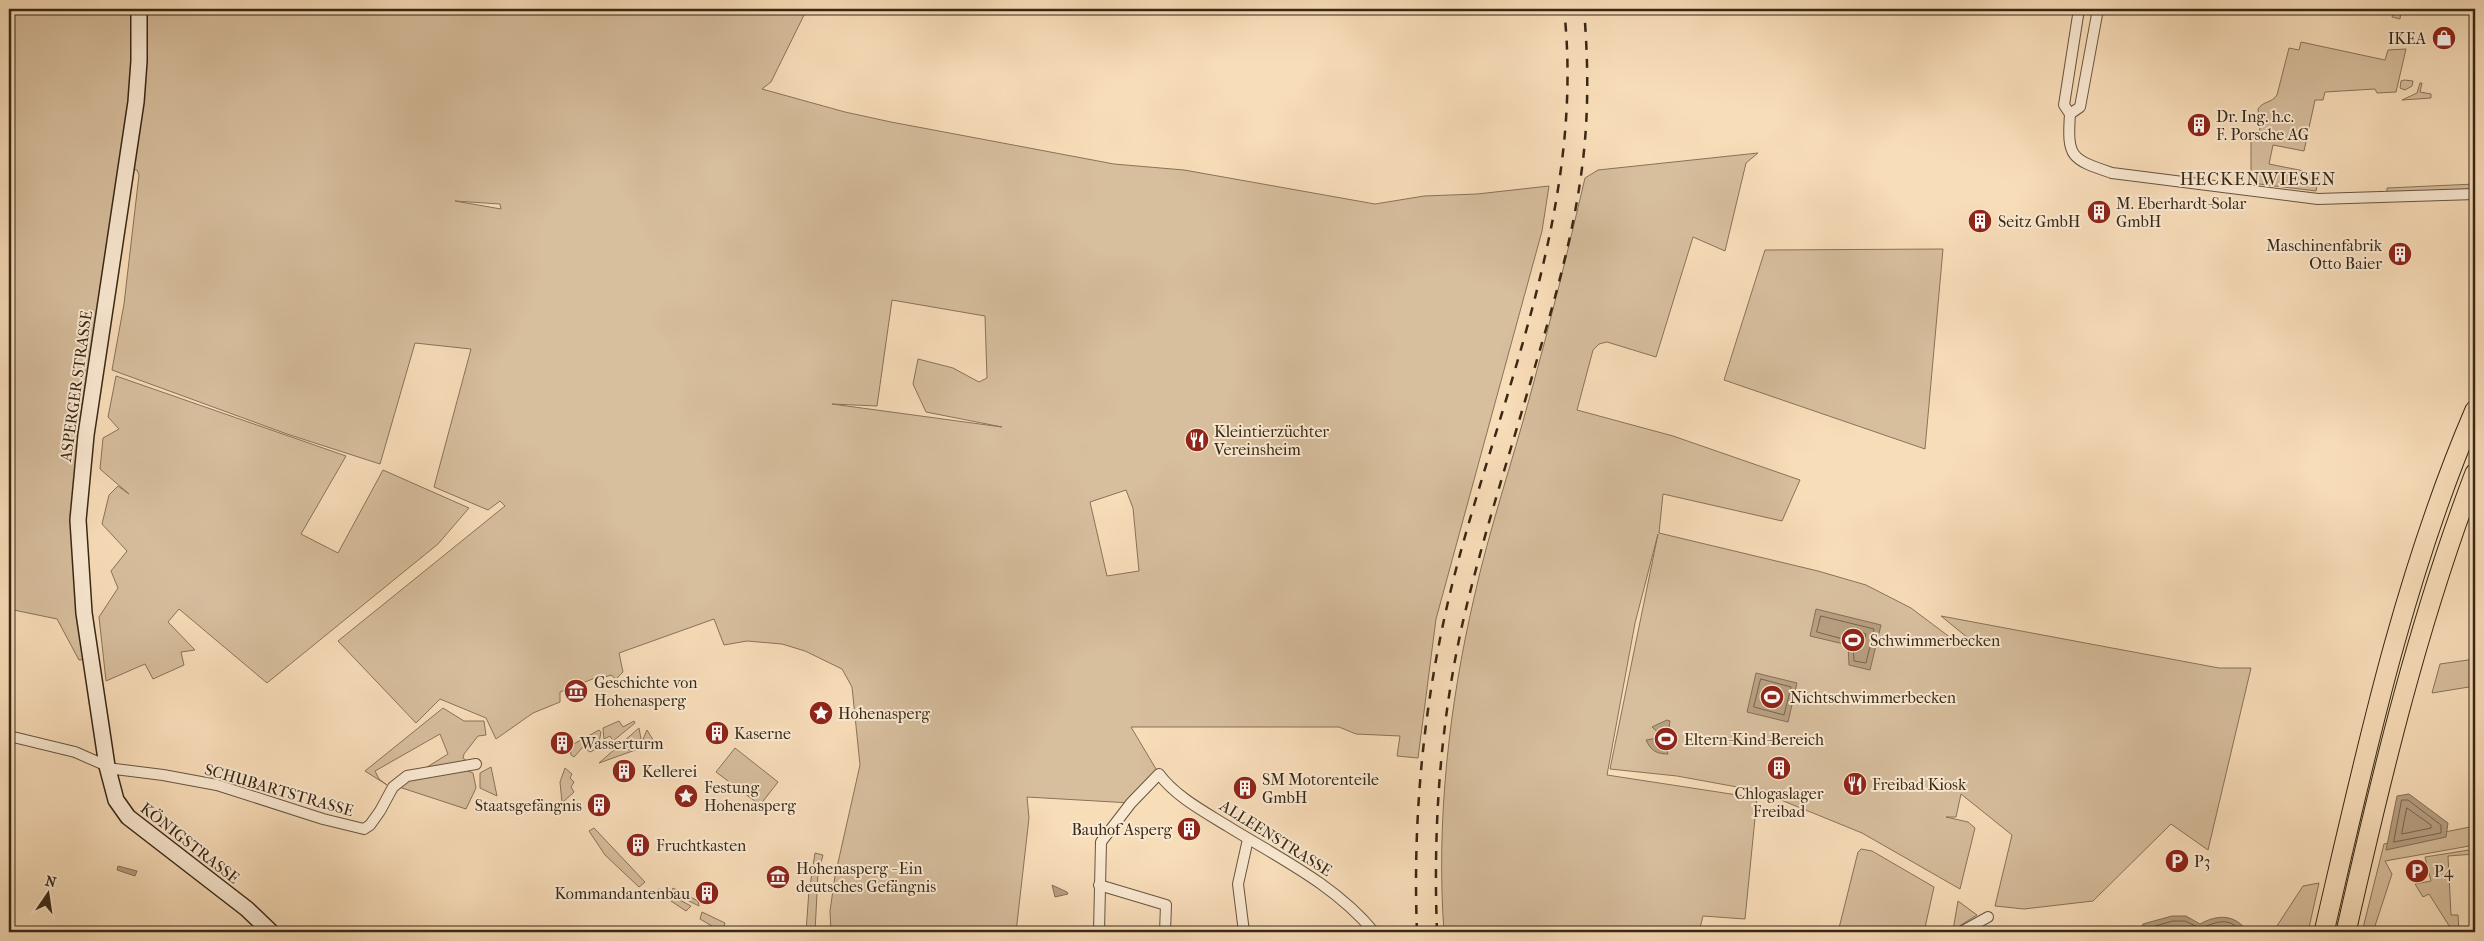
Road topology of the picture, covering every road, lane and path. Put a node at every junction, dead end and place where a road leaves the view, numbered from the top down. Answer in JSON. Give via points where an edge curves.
{"nodes":[{"id":1,"x":139,"y":9,"type":"edge"},
{"id":2,"x":2079,"y":9,"type":"edge"},
{"id":3,"x":2098,"y":9,"type":"edge"},
{"id":4,"x":2070,"y":114,"type":"junction"},
{"id":5,"x":2475,"y":194,"type":"edge"},
{"id":6,"x":2475,"y":410,"type":"edge"},
{"id":7,"x":2475,"y":473,"type":"edge"},
{"id":8,"x":9,"y":736,"type":"edge"},
{"id":9,"x":476,"y":764,"type":"dead end"},
{"id":10,"x":107,"y":767,"type":"junction"},
{"id":11,"x":1248,"y":838,"type":"junction"},
{"id":12,"x":1099,"y":885,"type":"junction"},
{"id":13,"x":1988,"y":917,"type":"dead end"},
{"id":14,"x":271,"y":932,"type":"edge"},
{"id":15,"x":1099,"y":932,"type":"edge"},
{"id":16,"x":1165,"y":932,"type":"edge"},
{"id":17,"x":1244,"y":932,"type":"edge"},
{"id":18,"x":1374,"y":932,"type":"edge"},
{"id":19,"x":1961,"y":932,"type":"edge"},
{"id":20,"x":2324,"y":932,"type":"edge"},
{"id":21,"x":2346,"y":932,"type":"edge"}],
"edges":[{"from":1,"to":10,"type":"main road","name":"ASPERGER STRASSE","via":[[136,102],[86,435],[78,511],[86,622]]},
{"from":2,"to":4,"type":"street","via":[[2064,105]]},
{"from":3,"to":4,"type":"street","via":[[2080,107]]},
{"from":4,"to":5,"type":"street","via":[[2068,142],[2075,156],[2112,173],[2318,199]]},
{"from":6,"to":20,"type":"highway","via":[[2442,498],[2388,668]]},
{"from":7,"to":21,"type":"highway","via":[[2409,672]]},
{"from":8,"to":10,"type":"street","via":[[75,752]]},
{"from":9,"to":10,"type":"street","name":"SCHUBARTSTRASSE","via":[[407,776],[393,787],[380,811],[364,829],[217,785]]},
{"from":10,"to":14,"type":"main road","name":"KÖNIGSTRASSE","via":[[116,800],[128,817],[247,908]]},
{"from":11,"to":12,"type":"street","name":"ALLEENSTRASSE","via":[[1168,786],[1159,774],[1103,838]]},
{"from":11,"to":17,"type":"street","via":[[1238,884]]},
{"from":11,"to":18,"type":"street","name":"ALLEENSTRASSE","via":[[1336,892]]},
{"from":12,"to":15,"type":"street"},
{"from":12,"to":16,"type":"street","via":[[1166,904]]},
{"from":13,"to":19,"type":"street"}]}
